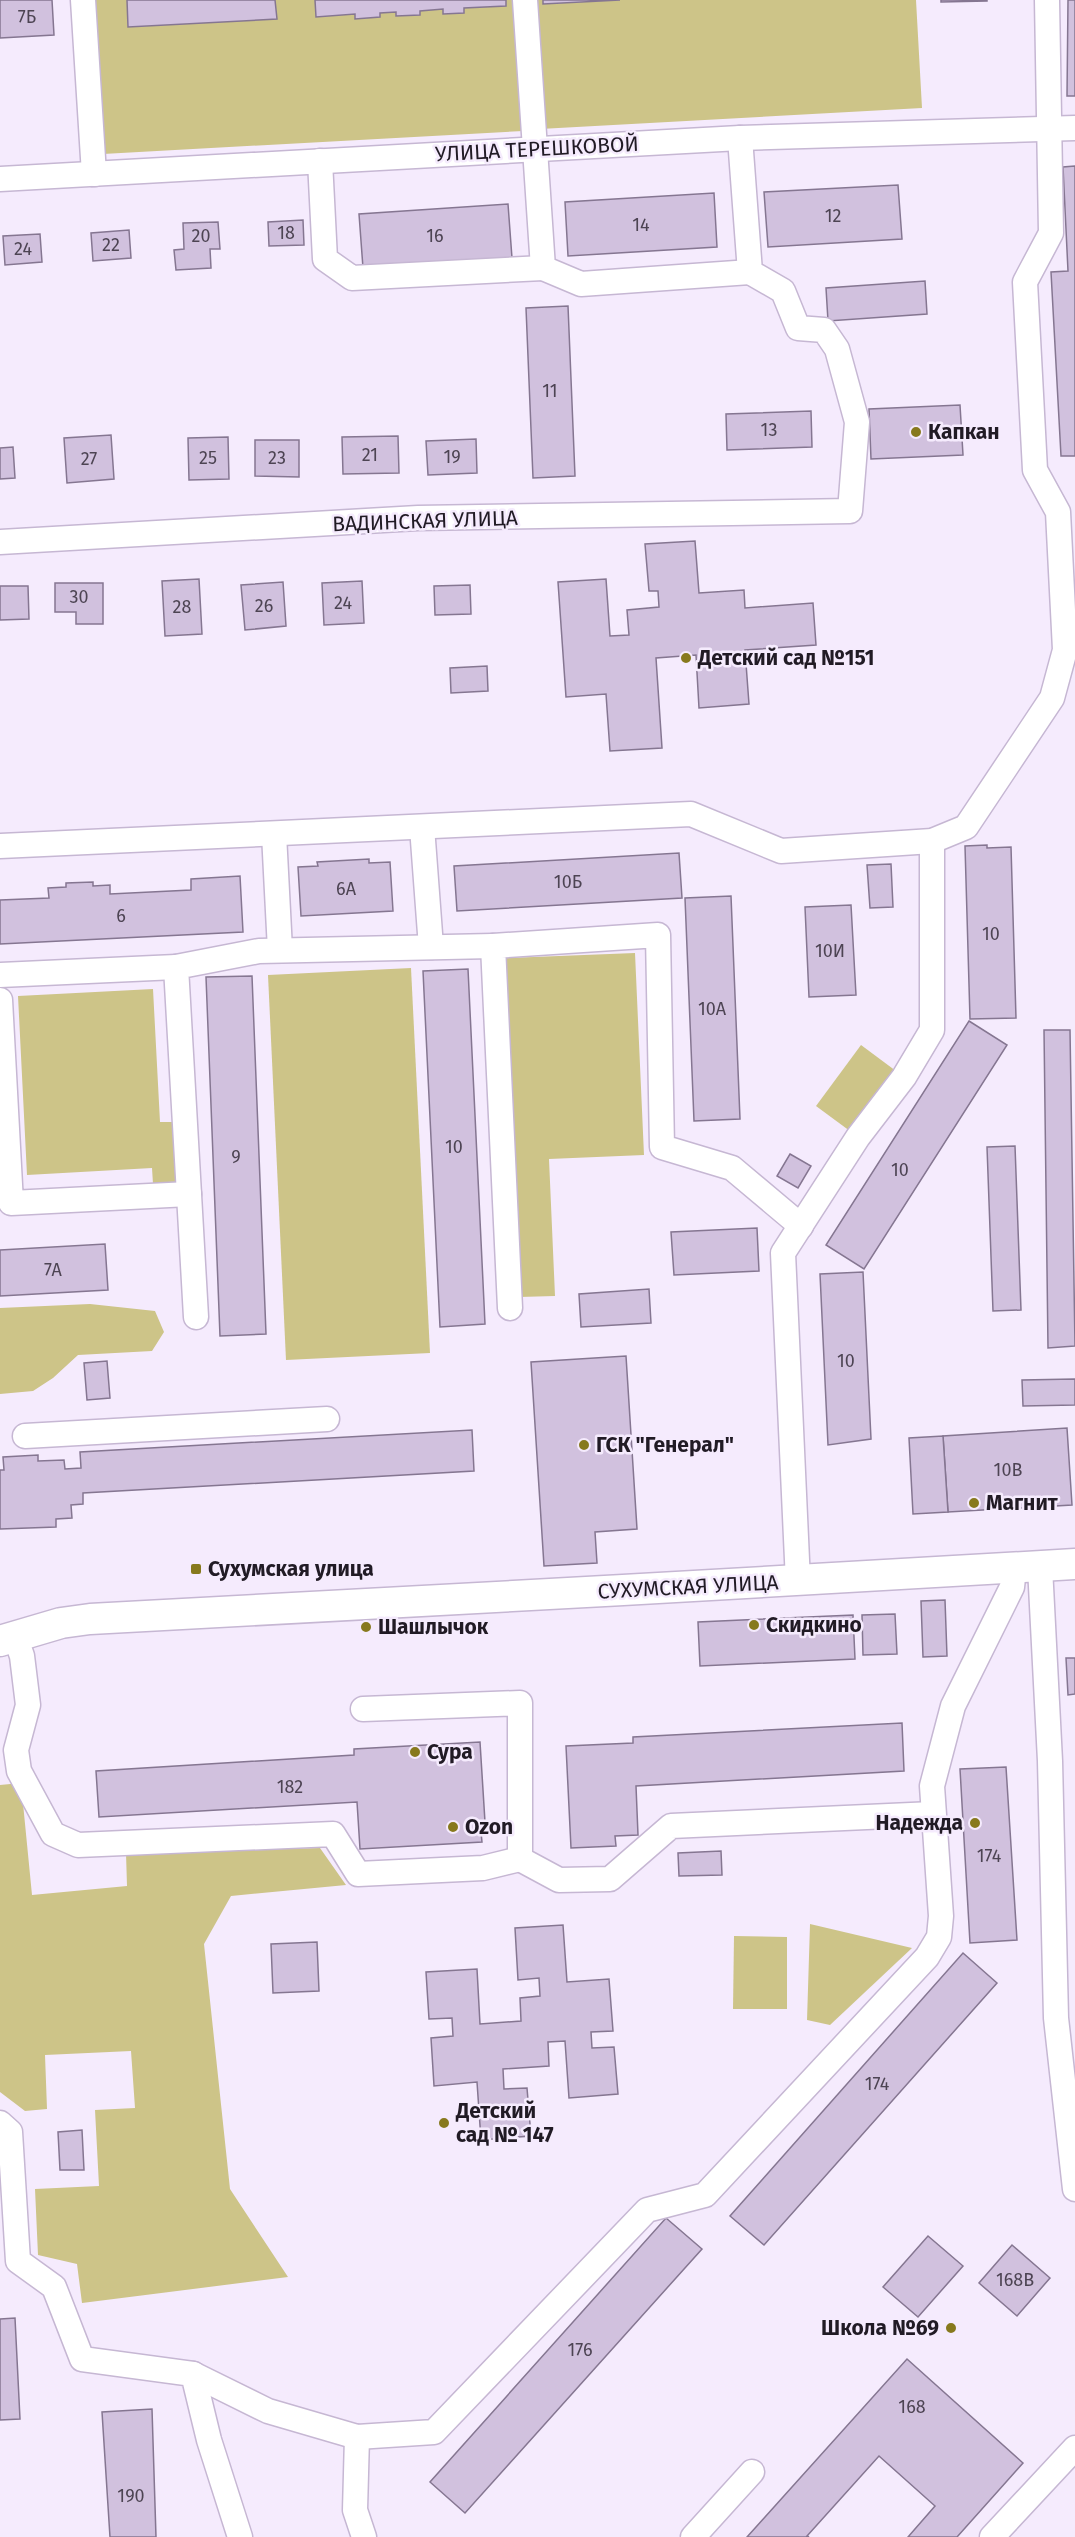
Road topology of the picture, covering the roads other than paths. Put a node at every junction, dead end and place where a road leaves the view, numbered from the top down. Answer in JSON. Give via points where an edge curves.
{"nodes":[{"id":1,"x":83,"y":0,"type":"edge"},
{"id":2,"x":525,"y":0,"type":"edge"},
{"id":3,"x":1047,"y":0,"type":"edge"},
{"id":4,"x":1075,"y":128,"type":"edge"},
{"id":5,"x":1051,"y":129,"type":"junction"},
{"id":6,"x":740,"y":138,"type":"junction"},
{"id":7,"x":534,"y":149,"type":"junction"},
{"id":8,"x":320,"y":161,"type":"junction"},
{"id":9,"x":94,"y":174,"type":"junction"},
{"id":10,"x":0,"y":179,"type":"edge"},
{"id":11,"x":543,"y":268,"type":"junction"},
{"id":12,"x":750,"y":272,"type":"junction"},
{"id":13,"x":0,"y":542,"type":"edge"},
{"id":14,"x":1067,"y":675,"type":"edge"},
{"id":15,"x":422,"y":826,"type":"junction"},
{"id":16,"x":274,"y":834,"type":"junction"},
{"id":17,"x":932,"y":841,"type":"junction"},
{"id":18,"x":0,"y":846,"type":"edge"},
{"id":19,"x":493,"y":946,"type":"junction"},
{"id":20,"x":431,"y":947,"type":"junction"},
{"id":21,"x":280,"y":950,"type":"junction"},
{"id":22,"x":176,"y":967,"type":"junction"},
{"id":23,"x":0,"y":975,"type":"edge"},
{"id":24,"x":0,"y":1000,"type":"edge"},
{"id":25,"x":189,"y":1194,"type":"junction"},
{"id":26,"x":801,"y":1226,"type":"junction"},
{"id":27,"x":510,"y":1308,"type":"dead end"},
{"id":28,"x":196,"y":1317,"type":"dead end"},
{"id":29,"x":327,"y":1419,"type":"dead end"},
{"id":30,"x":24,"y":1436,"type":"dead end"},
{"id":31,"x":1075,"y":1564,"type":"edge"},
{"id":32,"x":1027,"y":1568,"type":"junction"},
{"id":33,"x":798,"y":1582,"type":"junction"},
{"id":34,"x":7,"y":1638,"type":"edge"},
{"id":35,"x":363,"y":1709,"type":"dead end"},
{"id":36,"x":933,"y":1814,"type":"junction"},
{"id":37,"x":520,"y":1859,"type":"junction"},
{"id":38,"x":0,"y":2123,"type":"edge"},
{"id":39,"x":1073,"y":2156,"type":"edge"},
{"id":40,"x":1075,"y":2188,"type":"edge"},
{"id":41,"x":193,"y":2374,"type":"junction"},
{"id":42,"x":357,"y":2437,"type":"junction"},
{"id":43,"x":1075,"y":2448,"type":"edge"},
{"id":44,"x":752,"y":2472,"type":"dead end"},
{"id":45,"x":240,"y":2537,"type":"edge"},
{"id":46,"x":364,"y":2537,"type":"edge"},
{"id":47,"x":693,"y":2537,"type":"edge"},
{"id":48,"x":992,"y":2537,"type":"edge"}],
"edges":[{"from":1,"to":9,"type":"street"},
{"from":2,"to":7,"type":"street"},
{"from":3,"to":5,"type":"street"},
{"from":4,"to":5,"type":"street","name":"УЛИЦА ТЕРЕШКОВОЙ"},
{"from":5,"to":6,"type":"street","name":"УЛИЦА ТЕРЕШКОВОЙ"},
{"from":5,"to":14,"type":"street","via":[[1051,233],[1024,282],[1035,470],[1058,512]]},
{"from":6,"to":7,"type":"street","name":"УЛИЦА ТЕРЕШКОВОЙ"},
{"from":6,"to":12,"type":"street"},
{"from":7,"to":8,"type":"street","name":"УЛИЦА ТЕРЕШКОВОЙ"},
{"from":7,"to":11,"type":"street"},
{"from":8,"to":9,"type":"street","name":"УЛИЦА ТЕРЕШКОВОЙ"},
{"from":8,"to":11,"type":"street","via":[[326,259],[352,278]]},
{"from":9,"to":10,"type":"street","name":"УЛИЦА ТЕРЕШКОВОЙ"},
{"from":11,"to":12,"type":"street","via":[[581,284]]},
{"from":12,"to":13,"type":"street","name":"ВАДИНСКАЯ УЛИЦА","via":[[783,291],[798,328],[824,330],[837,349],[857,422],[850,511],[418,518]]},
{"from":14,"to":17,"type":"street","via":[[966,827]]},
{"from":15,"to":16,"type":"street"},
{"from":15,"to":17,"type":"street","via":[[691,814],[781,850]]},
{"from":15,"to":20,"type":"street"},
{"from":16,"to":18,"type":"street"},
{"from":16,"to":21,"type":"street"},
{"from":17,"to":26,"type":"street","via":[[932,1030]]},
{"from":19,"to":20,"type":"street"},
{"from":19,"to":26,"type":"street","via":[[658,935],[662,1147],[732,1168]]},
{"from":19,"to":27,"type":"street"},
{"from":20,"to":21,"type":"street"},
{"from":21,"to":22,"type":"street"},
{"from":22,"to":23,"type":"street"},
{"from":22,"to":25,"type":"street"},
{"from":24,"to":25,"type":"street","via":[[11,1203]]},
{"from":25,"to":28,"type":"street"},
{"from":26,"to":33,"type":"street","via":[[783,1253]]},
{"from":29,"to":30,"type":"street"},
{"from":31,"to":32,"type":"main road","name":"СУХУМСКАЯ УЛИЦА"},
{"from":32,"to":33,"type":"main road","name":"СУХУМСКАЯ УЛИЦА"},
{"from":32,"to":36,"type":"street","via":[[1012,1587],[952,1706],[932,1786]]},
{"from":32,"to":39,"type":"street","via":[[1050,1761],[1056,2018]]},
{"from":33,"to":34,"type":"main road","name":"СУХУМСКАЯ УЛИЦА","via":[[90,1619]]},
{"from":34,"to":37,"type":"street","via":[[22,1656],[28,1705],[16,1750],[19,1771],[53,1834],[78,1845],[333,1834],[358,1874],[483,1868]]},
{"from":35,"to":37,"type":"street","via":[[520,1703]]},
{"from":36,"to":37,"type":"street","via":[[671,1826],[610,1879],[558,1880]]},
{"from":36,"to":42,"type":"street","via":[[941,1916],[939,1937],[927,1957],[705,2195],[647,2210],[434,2432]]},
{"from":38,"to":41,"type":"street","via":[[10,2132],[18,2261],[54,2287],[82,2359]]},
{"from":39,"to":40,"type":"street"},
{"from":41,"to":42,"type":"street","via":[[268,2411]]},
{"from":41,"to":45,"type":"street"},
{"from":42,"to":46,"type":"street","via":[[355,2510]]},
{"from":43,"to":48,"type":"street"},
{"from":44,"to":47,"type":"street"}]}
